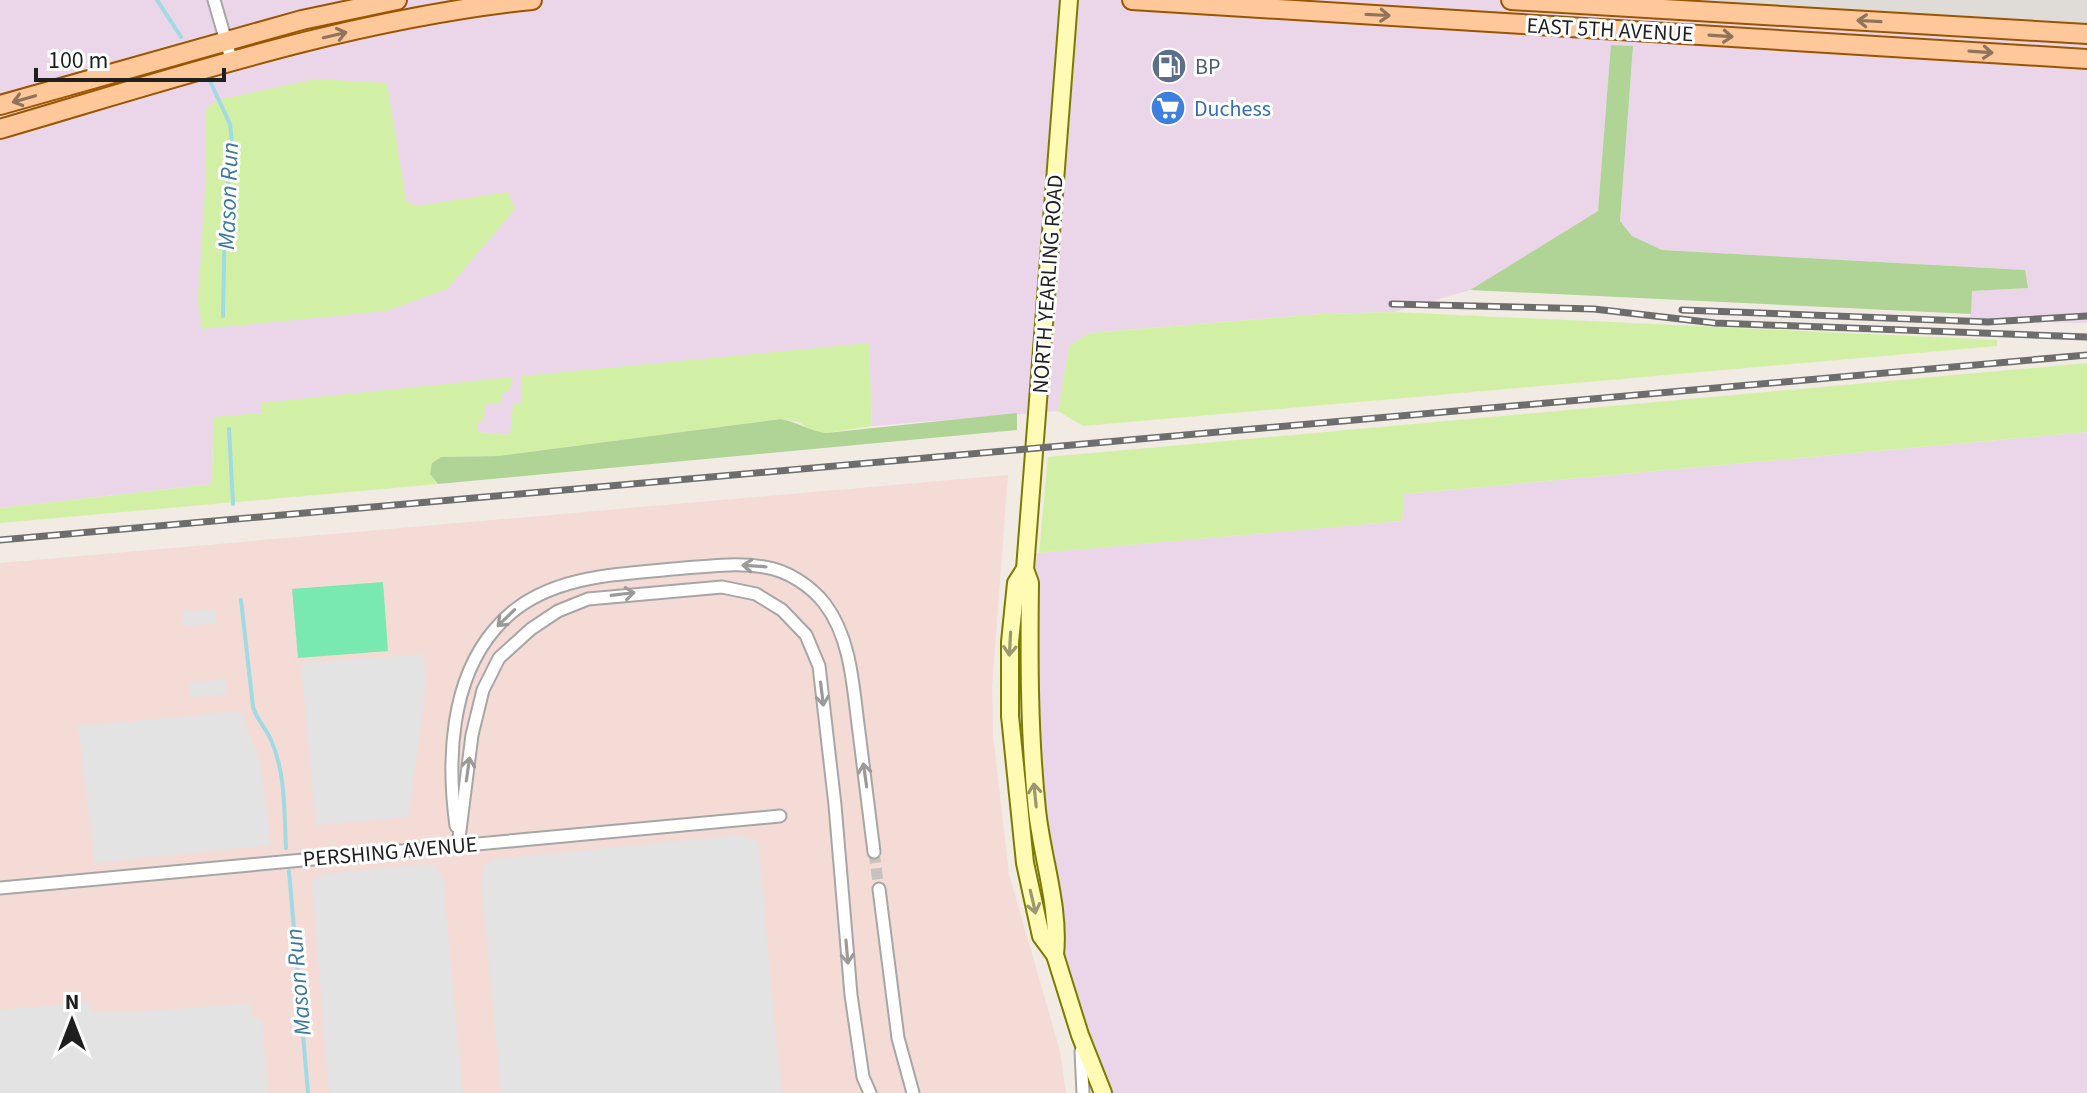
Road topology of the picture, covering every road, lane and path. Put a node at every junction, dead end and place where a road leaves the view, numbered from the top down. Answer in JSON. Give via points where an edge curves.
{"nodes":[{"id":1,"x":214,"y":0,"type":"edge"},
{"id":2,"x":397,"y":0,"type":"edge"},
{"id":3,"x":532,"y":0,"type":"edge"},
{"id":4,"x":1069,"y":0,"type":"edge"},
{"id":5,"x":1132,"y":0,"type":"edge"},
{"id":6,"x":1511,"y":0,"type":"edge"},
{"id":7,"x":2087,"y":34,"type":"edge"},
{"id":8,"x":226,"y":41,"type":"junction"},
{"id":9,"x":2087,"y":59,"type":"edge"},
{"id":10,"x":232,"y":62,"type":"junction"},
{"id":11,"x":0,"y":105,"type":"edge"},
{"id":12,"x":0,"y":129,"type":"edge"},
{"id":13,"x":780,"y":816,"type":"dead end"},
{"id":14,"x":458,"y":846,"type":"junction"},
{"id":15,"x":874,"y":852,"type":"tunnel mouth"},
{"id":16,"x":0,"y":888,"type":"edge"},
{"id":17,"x":879,"y":889,"type":"tunnel mouth"},
{"id":18,"x":1080,"y":1035,"type":"junction"},
{"id":19,"x":870,"y":1093,"type":"edge"},
{"id":20,"x":913,"y":1093,"type":"edge"},
{"id":21,"x":1083,"y":1093,"type":"edge"},
{"id":22,"x":1103,"y":1093,"type":"edge"}],
"edges":[{"from":1,"to":8,"type":"street"},
{"from":2,"to":8,"type":"main road"},
{"from":10,"to":3,"type":"main road","one_way":true,"via":[[429,15]]},
{"from":4,"to":18,"type":"main road","name":"NORTH YEARLING ROAD","via":[[1025,569],[1016,583],[1010,642],[1010,716],[1034,908]]},
{"from":5,"to":9,"type":"main road","name":"EAST 5TH AVENUE","one_way":true},
{"from":7,"to":6,"type":"main road","name":"EAST 5TH AVENUE","one_way":true},
{"from":8,"to":10,"type":"street"},
{"from":8,"to":11,"type":"main road","one_way":true},
{"from":10,"to":12,"type":"main road"},
{"from":13,"to":14,"type":"street","name":"PERSHING AVENUE"},
{"from":15,"to":14,"type":"street","one_way":true,"via":[[850,668],[839,628],[824,602],[798,579],[767,567],[730,565],[593,576],[516,608],[495,629],[463,685],[450,784]]},
{"from":14,"to":16,"type":"street","name":"PERSHING AVENUE"},
{"from":14,"to":19,"type":"street","one_way":true,"via":[[483,690],[499,658],[531,629],[588,599],[722,587],[756,594],[782,610],[806,635],[819,666],[851,995]]},
{"from":17,"to":20,"type":"street","via":[[898,1038]]},
{"from":18,"to":21,"type":"street"},
{"from":18,"to":22,"type":"main road","name":"NORTH YEARLING ROAD"}]}
